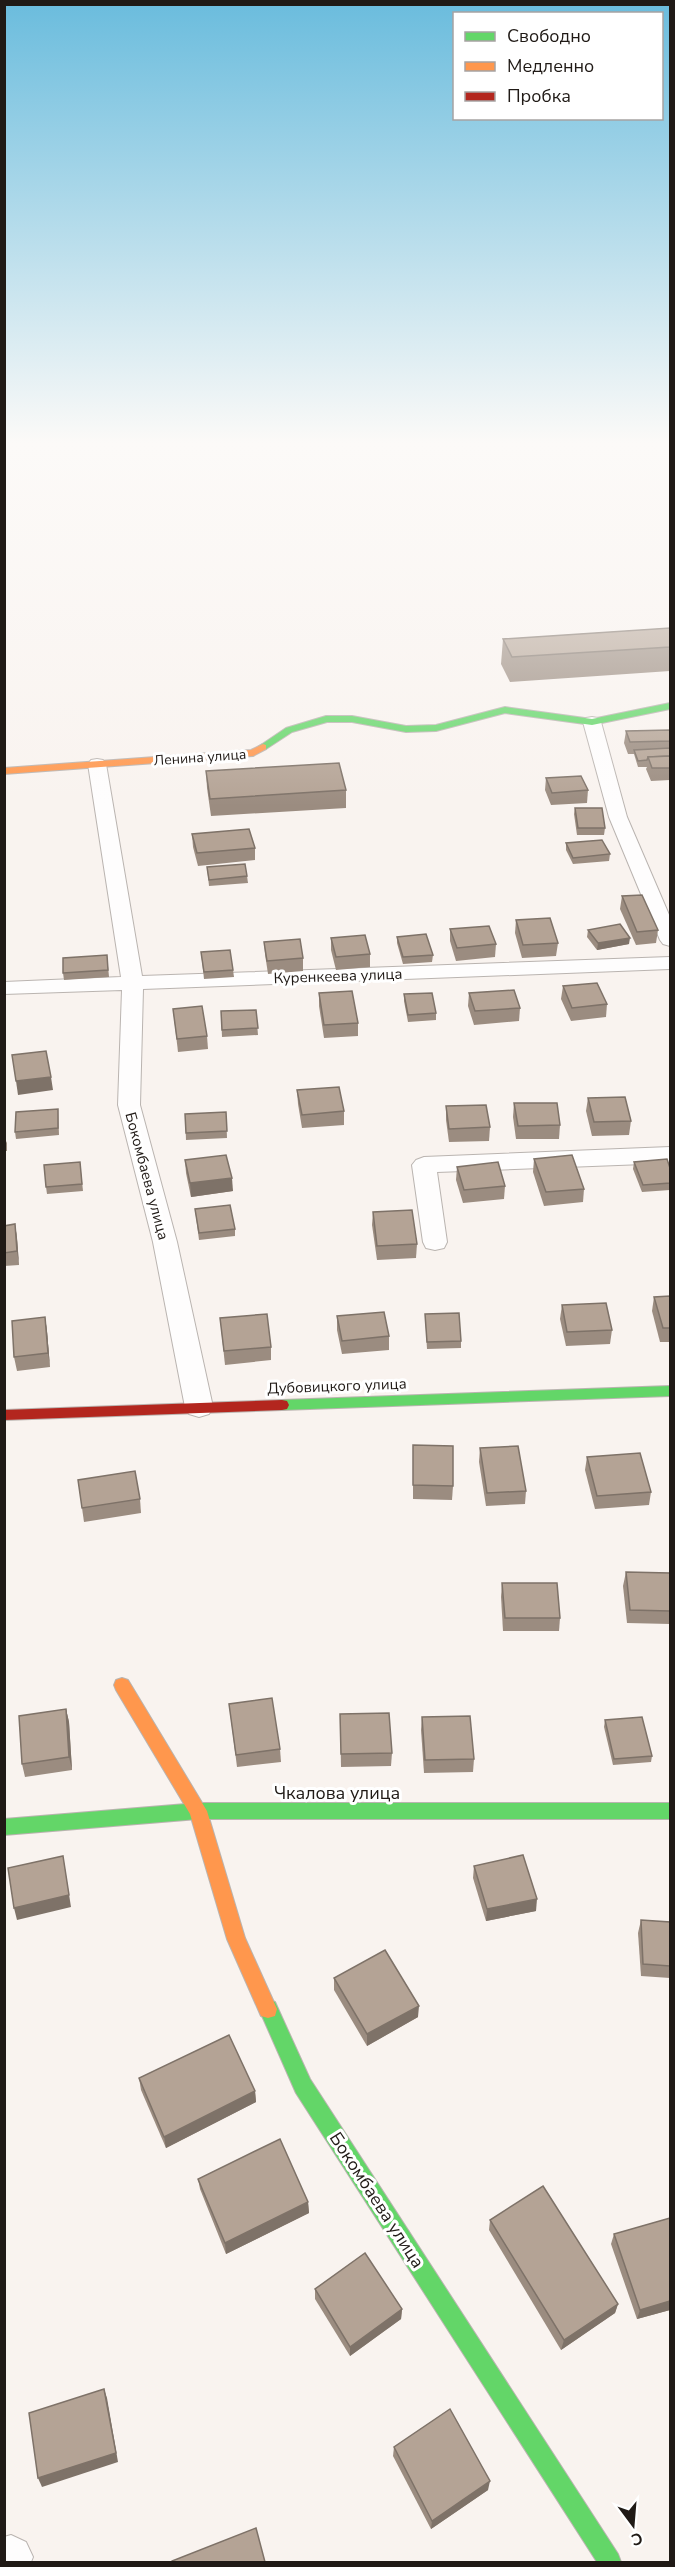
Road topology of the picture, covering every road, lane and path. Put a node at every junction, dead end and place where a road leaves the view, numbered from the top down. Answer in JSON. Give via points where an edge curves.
{"nodes":[{"id":1,"x":670,"y":706,"type":"edge"},
{"id":2,"x":592,"y":722,"type":"junction"},
{"id":3,"x":97,"y":765,"type":"junction"},
{"id":4,"x":4,"y":771,"type":"edge"},
{"id":5,"x":670,"y":940,"type":"edge"},
{"id":6,"x":670,"y":963,"type":"edge"},
{"id":7,"x":133,"y":983,"type":"junction"},
{"id":8,"x":4,"y":988,"type":"edge"},
{"id":9,"x":670,"y":1155,"type":"edge"},
{"id":10,"x":435,"y":1242,"type":"dead end"},
{"id":11,"x":670,"y":1391,"type":"edge"},
{"id":12,"x":199,"y":1407,"type":"junction"},
{"id":13,"x":4,"y":1415,"type":"edge"},
{"id":14,"x":122,"y":1685,"type":"dead end"},
{"id":15,"x":198,"y":1810,"type":"junction"},
{"id":16,"x":670,"y":1811,"type":"edge"},
{"id":17,"x":4,"y":1827,"type":"edge"},
{"id":18,"x":610,"y":2562,"type":"edge"}],
"edges":[{"from":1,"to":2,"type":"street","name":"Ленина улица"},
{"from":2,"to":3,"type":"street","name":"Ленина улица","via":[[505,711],[436,728],[406,729],[352,719],[326,719],[289,730],[253,753]]},
{"from":2,"to":5,"type":"street","via":[[618,817]]},
{"from":3,"to":4,"type":"street","name":"Ленина улица"},
{"from":3,"to":7,"type":"street","name":"Бокомбаева улица"},
{"from":6,"to":7,"type":"street","name":"Куренкеева улица"},
{"from":7,"to":8,"type":"street","name":"Куренкеева улица"},
{"from":7,"to":12,"type":"street","name":"Бокомбаева улица","via":[[129,1105],[165,1242]]},
{"from":9,"to":10,"type":"street","via":[[424,1165]]},
{"from":11,"to":12,"type":"street","name":"Дубовицкого улица"},
{"from":12,"to":13,"type":"street","name":"Дубовицкого улица"},
{"from":14,"to":15,"type":"street","name":"Бокомбаева улица"},
{"from":15,"to":16,"type":"street","name":"Чкалова улица"},
{"from":15,"to":17,"type":"street","name":"Чкалова улица"},
{"from":15,"to":18,"type":"street","name":"Бокомбаева улица","via":[[236,1939],[303,2086]]}]}
